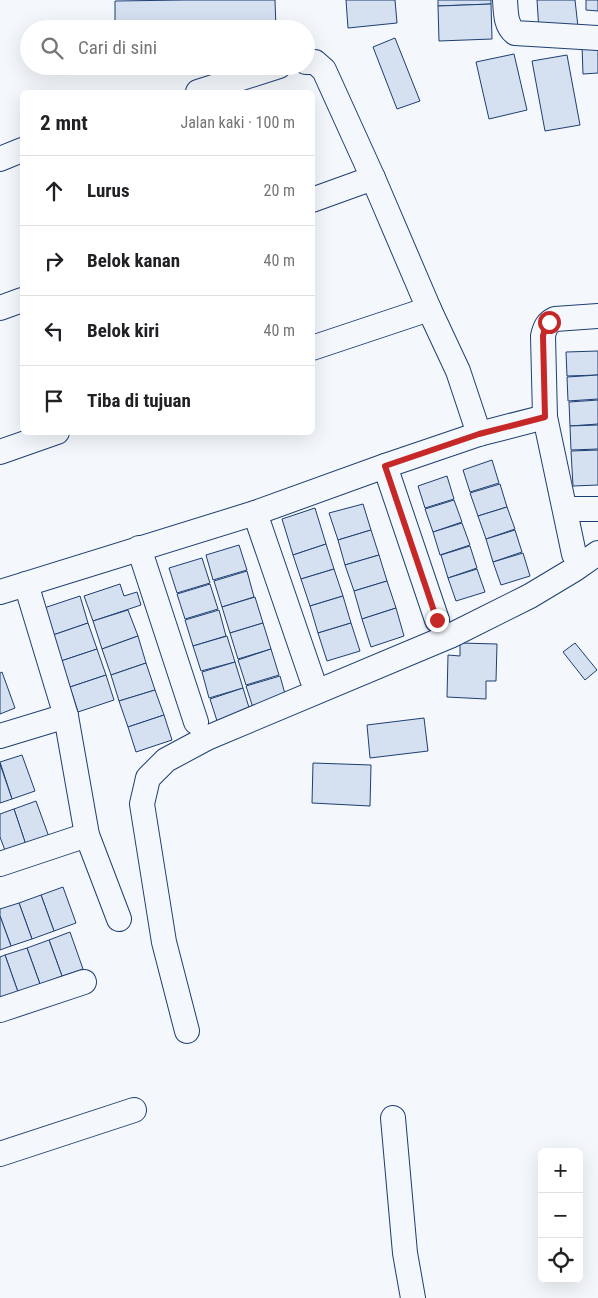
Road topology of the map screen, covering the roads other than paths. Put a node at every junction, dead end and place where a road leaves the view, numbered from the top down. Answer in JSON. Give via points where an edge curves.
{"nodes":[{"id":1,"x":505,"y":0,"type":"edge"},
{"id":2,"x":598,"y":38,"type":"edge"},
{"id":3,"x":315,"y":62,"type":"edge"},
{"id":4,"x":250,"y":75,"type":"edge"},
{"id":5,"x":204,"y":90,"type":"edge"},
{"id":6,"x":20,"y":151,"type":"edge"},
{"id":7,"x":0,"y":159,"type":"edge"},
{"id":8,"x":373,"y":178,"type":"junction"},
{"id":9,"x":315,"y":199,"type":"edge"},
{"id":10,"x":20,"y":301,"type":"edge"},
{"id":11,"x":0,"y":308,"type":"edge"},
{"id":12,"x":429,"y":309,"type":"junction"},
{"id":13,"x":598,"y":316,"type":"edge"},
{"id":14,"x":315,"y":347,"type":"edge"},
{"id":15,"x":545,"y":417,"type":"junction"},
{"id":16,"x":479,"y":434,"type":"junction"},
{"id":17,"x":48,"y":435,"type":"edge"},
{"id":18,"x":0,"y":452,"type":"edge"},
{"id":19,"x":385,"y":466,"type":"junction"},
{"id":20,"x":598,"y":508,"type":"edge"},
{"id":21,"x":565,"y":509,"type":"junction"},
{"id":22,"x":255,"y":513,"type":"junction"},
{"id":23,"x":139,"y":548,"type":"junction"},
{"id":24,"x":598,"y":553,"type":"edge"},
{"id":25,"x":574,"y":554,"type":"dead end"},
{"id":26,"x":26,"y":584,"type":"junction"},
{"id":27,"x":0,"y":592,"type":"edge"},
{"id":28,"x":437,"y":620,"type":"dead end"},
{"id":29,"x":312,"y":679,"type":"dead end"},
{"id":30,"x":66,"y":716,"type":"junction"},
{"id":31,"x":196,"y":722,"type":"dead end"},
{"id":32,"x":0,"y":736,"type":"edge"},
{"id":33,"x":87,"y":835,"type":"junction"},
{"id":34,"x":0,"y":864,"type":"edge"},
{"id":35,"x":119,"y":919,"type":"dead end"},
{"id":36,"x":84,"y":982,"type":"dead end"},
{"id":37,"x":0,"y":1010,"type":"edge"},
{"id":38,"x":187,"y":1031,"type":"dead end"},
{"id":39,"x":134,"y":1110,"type":"dead end"},
{"id":40,"x":393,"y":1118,"type":"dead end"},
{"id":41,"x":0,"y":1154,"type":"edge"},
{"id":42,"x":413,"y":1298,"type":"edge"}],
"edges":[{"from":1,"to":2,"type":"street","via":[[507,24],[515,33]]},
{"from":3,"to":8,"type":"street","via":[[324,70]]},
{"from":4,"to":5,"type":"street"},
{"from":6,"to":7,"type":"street"},
{"from":8,"to":9,"type":"street"},
{"from":8,"to":12,"type":"street"},
{"from":10,"to":11,"type":"street"},
{"from":12,"to":14,"type":"street"},
{"from":12,"to":16,"type":"street","via":[[458,372]]},
{"from":13,"to":15,"type":"street","via":[[555,319],[545,328]]},
{"from":15,"to":16,"type":"street"},
{"from":15,"to":21,"type":"street"},
{"from":16,"to":19,"type":"street"},
{"from":17,"to":18,"type":"street"},
{"from":19,"to":22,"type":"street"},
{"from":19,"to":28,"type":"street"},
{"from":20,"to":21,"type":"street"},
{"from":21,"to":25,"type":"street"},
{"from":22,"to":23,"type":"street"},
{"from":22,"to":29,"type":"street"},
{"from":23,"to":26,"type":"street"},
{"from":23,"to":31,"type":"street"},
{"from":24,"to":38,"type":"street","via":[[530,596],[450,636],[207,738],[166,760],[148,778],[142,804],[164,942]]},
{"from":26,"to":27,"type":"street"},
{"from":26,"to":30,"type":"street"},
{"from":30,"to":32,"type":"street"},
{"from":30,"to":33,"type":"street"},
{"from":33,"to":34,"type":"street"},
{"from":33,"to":35,"type":"street"},
{"from":36,"to":37,"type":"street"},
{"from":39,"to":41,"type":"street"},
{"from":40,"to":42,"type":"street","via":[[405,1253]]}]}
